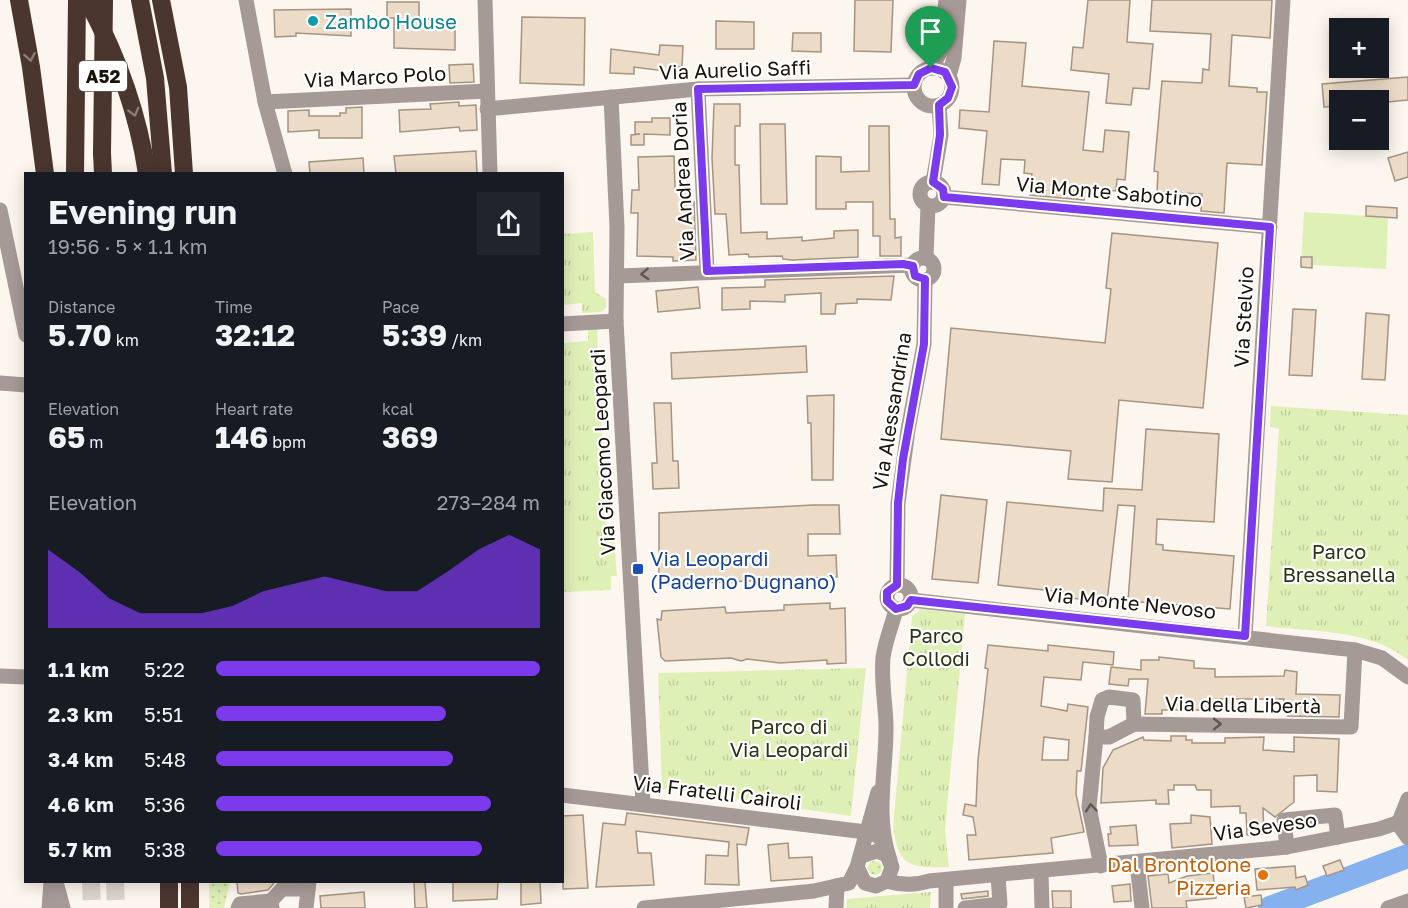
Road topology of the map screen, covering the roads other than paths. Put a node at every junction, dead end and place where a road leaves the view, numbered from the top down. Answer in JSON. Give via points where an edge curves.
{"nodes":[{"id":1,"x":19,"y":0,"type":"edge"},
{"id":2,"x":77,"y":0,"type":"edge"},
{"id":3,"x":87,"y":0,"type":"edge"},
{"id":4,"x":104,"y":0,"type":"edge"},
{"id":5,"x":140,"y":0,"type":"edge"},
{"id":6,"x":163,"y":0,"type":"edge"},
{"id":7,"x":246,"y":0,"type":"edge"},
{"id":8,"x":485,"y":0,"type":"edge"},
{"id":9,"x":946,"y":0,"type":"edge"},
{"id":10,"x":959,"y":0,"type":"edge"},
{"id":11,"x":1283,"y":0,"type":"edge"},
{"id":12,"x":931,"y":68,"type":"junction"},
{"id":13,"x":949,"y":76,"type":"junction"},
{"id":14,"x":914,"y":85,"type":"junction"},
{"id":15,"x":698,"y":89,"type":"junction"},
{"id":16,"x":487,"y":91,"type":"junction"},
{"id":17,"x":611,"y":97,"type":"junction"},
{"id":18,"x":265,"y":102,"type":"junction"},
{"id":19,"x":939,"y":105,"type":"junction"},
{"id":20,"x":487,"y":109,"type":"junction"},
{"id":21,"x":45,"y":172,"type":"edge"},
{"id":22,"x":75,"y":172,"type":"edge"},
{"id":23,"x":103,"y":172,"type":"edge"},
{"id":24,"x":147,"y":172,"type":"edge"},
{"id":25,"x":163,"y":172,"type":"edge"},
{"id":26,"x":184,"y":172,"type":"edge"},
{"id":27,"x":284,"y":172,"type":"edge"},
{"id":28,"x":490,"y":172,"type":"edge"},
{"id":29,"x":933,"y":182,"type":"junction"},
{"id":30,"x":944,"y":197,"type":"junction"},
{"id":31,"x":928,"y":206,"type":"junction"},
{"id":32,"x":0,"y":210,"type":"edge"},
{"id":33,"x":1270,"y":227,"type":"junction"},
{"id":34,"x":919,"y":262,"type":"junction"},
{"id":35,"x":707,"y":271,"type":"junction"},
{"id":36,"x":618,"y":276,"type":"junction"},
{"id":37,"x":616,"y":321,"type":"junction"},
{"id":38,"x":564,"y":324,"type":"edge"},
{"id":39,"x":24,"y":325,"type":"edge"},
{"id":40,"x":0,"y":383,"type":"edge"},
{"id":41,"x":24,"y":385,"type":"edge"},
{"id":42,"x":897,"y":585,"type":"junction"},
{"id":43,"x":911,"y":600,"type":"junction"},
{"id":44,"x":896,"y":609,"type":"junction"},
{"id":45,"x":1245,"y":636,"type":"junction"},
{"id":46,"x":1354,"y":650,"type":"junction"},
{"id":47,"x":0,"y":676,"type":"edge"},
{"id":48,"x":24,"y":677,"type":"edge"},
{"id":49,"x":1408,"y":677,"type":"edge"},
{"id":50,"x":1134,"y":724,"type":"junction"},
{"id":51,"x":1096,"y":737,"type":"junction"},
{"id":52,"x":881,"y":782,"type":"junction"},
{"id":53,"x":564,"y":795,"type":"edge"},
{"id":54,"x":1408,"y":799,"type":"edge"},
{"id":55,"x":643,"y":804,"type":"junction"},
{"id":56,"x":1403,"y":822,"type":"edge"},
{"id":57,"x":866,"y":832,"type":"junction"},
{"id":58,"x":1338,"y":837,"type":"junction"},
{"id":59,"x":1408,"y":838,"type":"edge"},
{"id":60,"x":883,"y":840,"type":"junction"},
{"id":61,"x":1287,"y":847,"type":"junction"},
{"id":62,"x":891,"y":861,"type":"junction"},
{"id":63,"x":860,"y":862,"type":"junction"},
{"id":64,"x":1137,"y":863,"type":"junction"},
{"id":65,"x":1101,"y":866,"type":"junction"},
{"id":66,"x":1041,"y":873,"type":"junction"},
{"id":67,"x":998,"y":876,"type":"junction"},
{"id":68,"x":946,"y":880,"type":"junction"},
{"id":69,"x":887,"y":881,"type":"junction"},
{"id":70,"x":928,"y":881,"type":"junction"},
{"id":71,"x":53,"y":883,"type":"edge"},
{"id":72,"x":53,"y":883,"type":"edge"},
{"id":73,"x":169,"y":883,"type":"edge"},
{"id":74,"x":190,"y":883,"type":"edge"},
{"id":75,"x":870,"y":885,"type":"junction"},
{"id":76,"x":309,"y":886,"type":"edge"},
{"id":77,"x":837,"y":896,"type":"edge"},
{"id":78,"x":1408,"y":901,"type":"edge"},
{"id":79,"x":272,"y":905,"type":"edge"},
{"id":80,"x":694,"y":906,"type":"edge"},
{"id":81,"x":49,"y":908,"type":"edge"},
{"id":82,"x":63,"y":908,"type":"edge"},
{"id":83,"x":169,"y":908,"type":"edge"},
{"id":84,"x":190,"y":908,"type":"edge"},
{"id":85,"x":238,"y":908,"type":"edge"},
{"id":86,"x":306,"y":908,"type":"edge"},
{"id":87,"x":644,"y":908,"type":"edge"},
{"id":88,"x":946,"y":908,"type":"edge"},
{"id":89,"x":965,"y":908,"type":"edge"},
{"id":90,"x":1042,"y":908,"type":"edge"},
{"id":91,"x":1142,"y":908,"type":"edge"},
{"id":92,"x":1388,"y":908,"type":"edge"}],
"edges":[{"from":1,"to":21,"type":"highway","one_way":true},
{"from":2,"to":22,"type":"highway","number":"A52"},
{"from":3,"to":24,"type":"highway","one_way":true,"via":[[130,98]]},
{"from":4,"to":23,"type":"highway","number":"A52","bridge":true},
{"from":5,"to":25,"type":"highway","via":[[155,78]]},
{"from":6,"to":26,"type":"highway","via":[[182,126]]},
{"from":7,"to":18,"type":"street"},
{"from":8,"to":16,"type":"street"},
{"from":9,"to":12,"type":"street","via":[[940,53]]},
{"from":10,"to":13,"type":"street"},
{"from":11,"to":33,"type":"street","name":"Via Stelvio"},
{"from":12,"to":13,"type":"street","via":[[941,69]]},
{"from":12,"to":14,"type":"street","via":[[919,74]]},
{"from":13,"to":19,"type":"street","via":[[951,92]]},
{"from":14,"to":15,"type":"street","name":"Via Aurelio Saffi"},
{"from":14,"to":19,"type":"street","via":[[921,102]]},
{"from":15,"to":17,"type":"street","name":"Via Aurelio Saffi"},
{"from":15,"to":35,"type":"street","name":"Via Andrea Doria"},
{"from":16,"to":18,"type":"street","name":"Via Marco Polo"},
{"from":16,"to":20,"type":"street"},
{"from":17,"to":20,"type":"street","name":"Via Aurelio Saffi"},
{"from":17,"to":36,"type":"street","name":"Via Giacomo Leopardi"},
{"from":18,"to":27,"type":"street"},
{"from":19,"to":29,"type":"street","name":"Via Alessandrina","via":[[940,135]]},
{"from":20,"to":28,"type":"street"},
{"from":29,"to":30,"type":"street","via":[[943,189]]},
{"from":29,"to":31,"type":"street","name":"Via Alessandrina","via":[[923,187],[920,194]]},
{"from":30,"to":31,"type":"street","via":[[936,206]]},
{"from":30,"to":33,"type":"street","name":"Via Monte Sabotino"},
{"from":31,"to":34,"type":"street","name":"Via Alessandrina"},
{"from":32,"to":39,"type":"street"},
{"from":33,"to":45,"type":"street","name":"Via Stelvio"},
{"from":34,"to":35,"type":"street"},
{"from":34,"to":42,"type":"street","name":"Via Alessandrina","via":[[932,262],[934,269],[932,276],[925,279],[924,344],[903,459]]},
{"from":35,"to":36,"type":"street","one_way":true},
{"from":36,"to":37,"type":"street","name":"Via Giacomo Leopardi"},
{"from":37,"to":38,"type":"street"},
{"from":37,"to":55,"type":"street","name":"Via Giacomo Leopardi"},
{"from":40,"to":41,"type":"street"},
{"from":42,"to":43,"type":"street","via":[[908,588]]},
{"from":42,"to":44,"type":"street","via":[[886,597]]},
{"from":43,"to":44,"type":"street","via":[[907,606]]},
{"from":43,"to":45,"type":"street","name":"Via Monte Nevoso"},
{"from":44,"to":52,"type":"street","via":[[883,657],[886,722]]},
{"from":45,"to":46,"type":"street","name":"Via Monte Nevoso"},
{"from":46,"to":49,"type":"street","name":"Via Monte Nevoso","via":[[1382,658]]},
{"from":50,"to":46,"type":"street","name":"Via della Libertà","one_way":true,"via":[[1351,727]]},
{"from":47,"to":48,"type":"street"},
{"from":50,"to":51,"type":"street","name":"Via della Libertà","via":[[1109,737]]},
{"from":50,"to":51,"type":"street","via":[[1133,700],[1109,697],[1102,700]]},
{"from":65,"to":51,"type":"street","one_way":true,"via":[[1089,807]]},
{"from":52,"to":57,"type":"street"},
{"from":52,"to":60,"type":"street"},
{"from":53,"to":55,"type":"street","name":"Via Fratelli Cairoli"},
{"from":54,"to":56,"type":"street"},
{"from":55,"to":57,"type":"street","name":"Via Fratelli Cairoli"},
{"from":56,"to":58,"type":"street","name":"Via Seveso"},
{"from":56,"to":59,"type":"street"},
{"from":57,"to":60,"type":"street","name":"Via Fratelli Cairoli"},
{"from":57,"to":63,"type":"street"},
{"from":58,"to":61,"type":"street","name":"Via Seveso"},
{"from":58,"to":61,"type":"street","via":[[1335,815],[1284,820]]},
{"from":60,"to":62,"type":"street"},
{"from":61,"to":64,"type":"street","name":"Via Seveso"},
{"from":62,"to":63,"type":"street","via":[[877,851]]},
{"from":62,"to":69,"type":"street","via":[[892,872]]},
{"from":62,"to":70,"type":"street","name":"Via Seveso","via":[[900,870]]},
{"from":63,"to":75,"type":"street","via":[[861,879]]},
{"from":63,"to":77,"type":"street","via":[[853,879]]},
{"from":64,"to":65,"type":"street","name":"Via Seveso"},
{"from":64,"to":91,"type":"street"},
{"from":65,"to":66,"type":"street","name":"Via Seveso"},
{"from":66,"to":67,"type":"street","name":"Via Seveso"},
{"from":66,"to":90,"type":"street"},
{"from":67,"to":68,"type":"street","name":"Via Seveso"},
{"from":67,"to":89,"type":"street","via":[[1000,904]]},
{"from":68,"to":70,"type":"street","name":"Via Seveso"},
{"from":68,"to":88,"type":"street"},
{"from":69,"to":70,"type":"street","name":"Via Seveso","via":[[900,885]]},
{"from":69,"to":75,"type":"street"},
{"from":71,"to":81,"type":"street"},
{"from":72,"to":82,"type":"street"},
{"from":73,"to":83,"type":"highway"},
{"from":74,"to":84,"type":"highway"},
{"from":75,"to":77,"type":"street"},
{"from":76,"to":79,"type":"street","via":[[282,889]]},
{"from":76,"to":86,"type":"street"},
{"from":77,"to":80,"type":"street","via":[[814,891]]},
{"from":78,"to":92,"type":"street"},
{"from":79,"to":85,"type":"street","via":[[240,904]]},
{"from":80,"to":87,"type":"street"}]}
